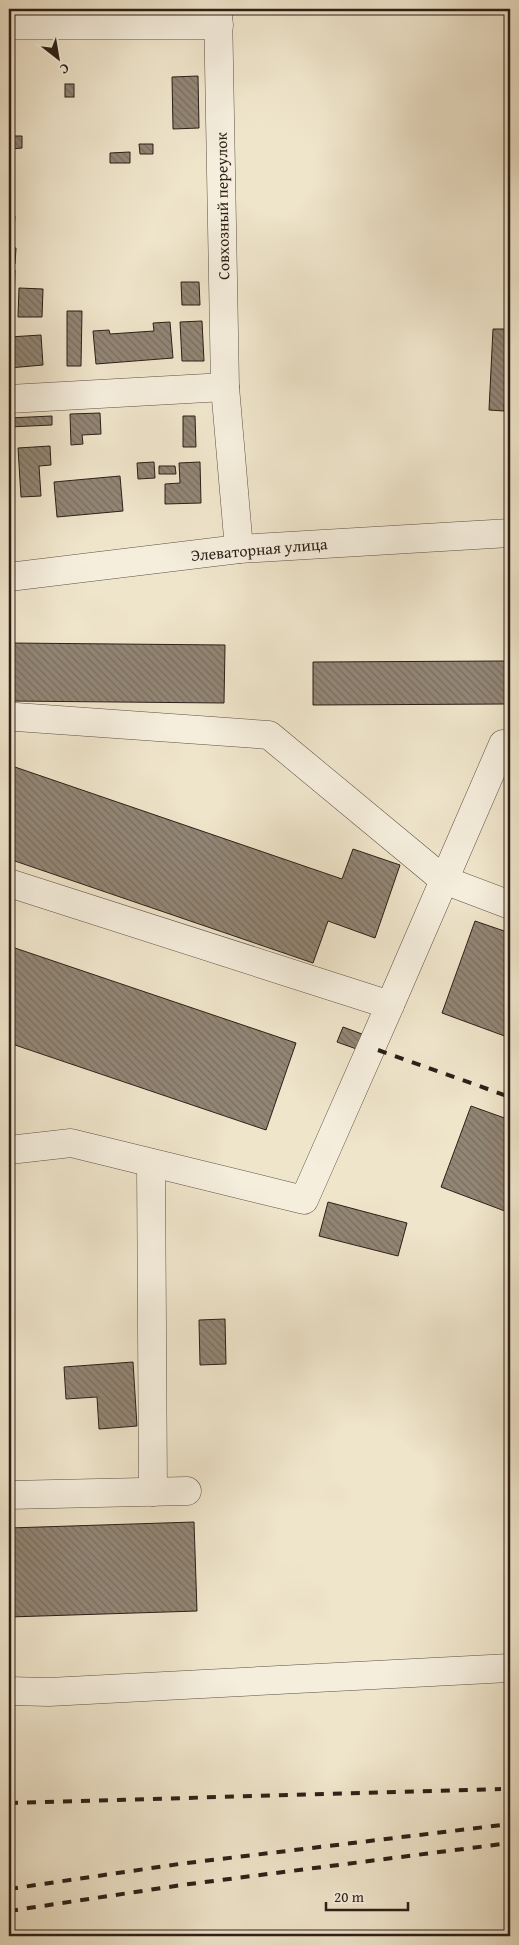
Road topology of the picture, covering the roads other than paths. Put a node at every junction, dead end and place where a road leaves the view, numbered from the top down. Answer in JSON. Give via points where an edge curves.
{"nodes":[{"id":1,"x":218,"y":17,"type":"edge"},
{"id":2,"x":9,"y":25,"type":"edge"},
{"id":3,"x":225,"y":387,"type":"junction"},
{"id":4,"x":9,"y":399,"type":"edge"},
{"id":5,"x":510,"y":533,"type":"edge"},
{"id":6,"x":239,"y":548,"type":"junction"},
{"id":7,"x":9,"y":577,"type":"edge"},
{"id":8,"x":16,"y":717,"type":"dead end"},
{"id":9,"x":503,"y":744,"type":"dead end"},
{"id":10,"x":444,"y":880,"type":"junction"},
{"id":11,"x":9,"y":883,"type":"edge"},
{"id":12,"x":510,"y":905,"type":"edge"},
{"id":13,"x":390,"y":1006,"type":"junction"},
{"id":14,"x":9,"y":1150,"type":"edge"},
{"id":15,"x":151,"y":1163,"type":"junction"},
{"id":16,"x":187,"y":1491,"type":"dead end"},
{"id":17,"x":153,"y":1492,"type":"junction"},
{"id":18,"x":9,"y":1495,"type":"edge"},
{"id":19,"x":510,"y":1668,"type":"edge"},
{"id":20,"x":9,"y":1691,"type":"edge"}],
"edges":[{"from":1,"to":2,"type":"street","name":"Совхозный переулок"},
{"from":1,"to":3,"type":"street","name":"Совхозный переулок"},
{"from":3,"to":4,"type":"street"},
{"from":3,"to":6,"type":"street","name":"Совхозный переулок"},
{"from":5,"to":6,"type":"street","name":"Элеваторная улица"},
{"from":6,"to":7,"type":"street","name":"Элеваторная улица"},
{"from":8,"to":10,"type":"street","via":[[269,735]]},
{"from":9,"to":10,"type":"street"},
{"from":10,"to":12,"type":"street"},
{"from":10,"to":13,"type":"street"},
{"from":11,"to":13,"type":"street"},
{"from":13,"to":15,"type":"street","via":[[304,1200]]},
{"from":14,"to":15,"type":"street","via":[[71,1143]]},
{"from":15,"to":17,"type":"street"},
{"from":16,"to":17,"type":"street"},
{"from":17,"to":18,"type":"street"},
{"from":19,"to":20,"type":"street","via":[[50,1692]]}]}
